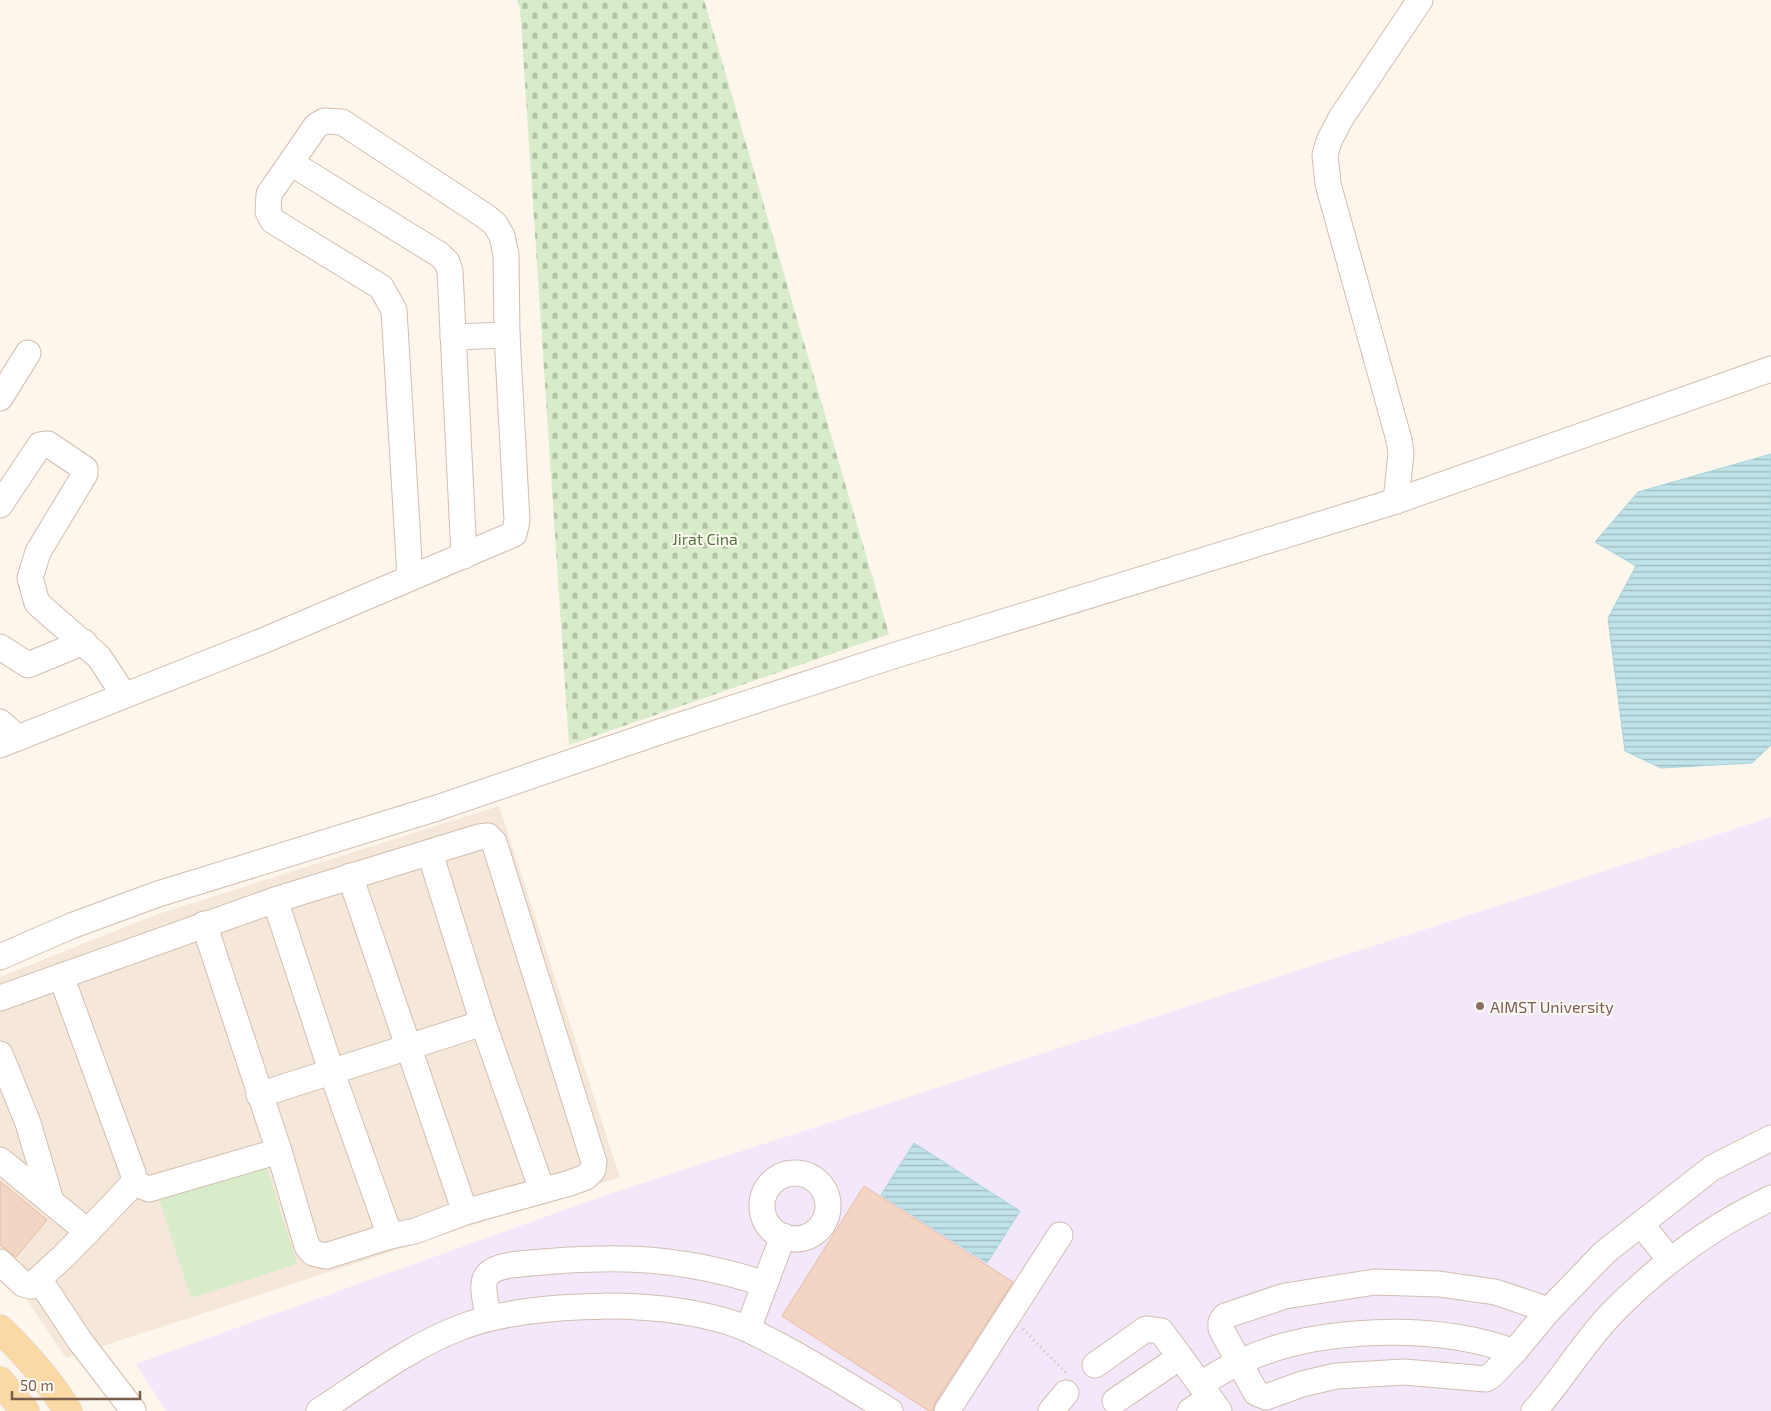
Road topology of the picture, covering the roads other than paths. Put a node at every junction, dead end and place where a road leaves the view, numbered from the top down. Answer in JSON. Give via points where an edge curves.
{"nodes":[{"id":1,"x":1420,"y":0,"type":"edge"},
{"id":2,"x":291,"y":163,"type":"junction"},
{"id":3,"x":507,"y":335,"type":"junction"},
{"id":4,"x":453,"y":337,"type":"junction"},
{"id":5,"x":28,"y":353,"type":"dead end"},
{"id":6,"x":1771,"y":369,"type":"edge"},
{"id":7,"x":0,"y":398,"type":"edge"},
{"id":8,"x":1396,"y":501,"type":"junction"},
{"id":9,"x":0,"y":505,"type":"edge"},
{"id":10,"x":464,"y":556,"type":"junction"},
{"id":11,"x":410,"y":577,"type":"junction"},
{"id":12,"x":84,"y":642,"type":"junction"},
{"id":13,"x":0,"y":647,"type":"edge"},
{"id":14,"x":124,"y":695,"type":"junction"},
{"id":15,"x":6,"y":735,"type":"edge"},
{"id":16,"x":430,"y":853,"type":"junction"},
{"id":17,"x":350,"y":876,"type":"junction"},
{"id":18,"x":275,"y":900,"type":"junction"},
{"id":19,"x":204,"y":924,"type":"junction"},
{"id":20,"x":0,"y":957,"type":"edge"},
{"id":21,"x":61,"y":976,"type":"junction"},
{"id":22,"x":0,"y":998,"type":"edge"},
{"id":23,"x":483,"y":1023,"type":"junction"},
{"id":24,"x":408,"y":1046,"type":"junction"},
{"id":25,"x":0,"y":1054,"type":"edge"},
{"id":26,"x":331,"y":1070,"type":"junction"},
{"id":27,"x":7,"y":1093,"type":"edge"},
{"id":28,"x":259,"y":1095,"type":"junction"},
{"id":29,"x":1771,"y":1138,"type":"edge"},
{"id":30,"x":279,"y":1151,"type":"junction"},
{"id":31,"x":0,"y":1160,"type":"edge"},
{"id":32,"x":134,"y":1183,"type":"junction"},
{"id":33,"x":542,"y":1190,"type":"junction"},
{"id":34,"x":1771,"y":1198,"type":"edge"},
{"id":35,"x":51,"y":1201,"type":"junction"},
{"id":36,"x":465,"y":1212,"type":"junction"},
{"id":37,"x":1641,"y":1224,"type":"junction"},
{"id":38,"x":88,"y":1232,"type":"junction"},
{"id":39,"x":1060,"y":1235,"type":"dead end"},
{"id":40,"x":390,"y":1236,"type":"junction"},
{"id":41,"x":783,"y":1236,"type":"dead end"},
{"id":42,"x":1670,"y":1260,"type":"junction"},
{"id":43,"x":0,"y":1262,"type":"edge"},
{"id":44,"x":39,"y":1279,"type":"junction"},
{"id":45,"x":765,"y":1284,"type":"junction"},
{"id":46,"x":1549,"y":1310,"type":"junction"},
{"id":47,"x":488,"y":1317,"type":"junction"},
{"id":48,"x":0,"y":1329,"type":"edge"},
{"id":49,"x":748,"y":1329,"type":"junction"},
{"id":50,"x":1374,"y":1333,"type":"junction"},
{"id":51,"x":1514,"y":1352,"type":"junction"},
{"id":52,"x":1180,"y":1357,"type":"junction"},
{"id":53,"x":1240,"y":1362,"type":"junction"},
{"id":54,"x":1095,"y":1365,"type":"dead end"},
{"id":55,"x":1376,"y":1373,"type":"junction"},
{"id":56,"x":0,"y":1381,"type":"edge"},
{"id":57,"x":1115,"y":1401,"type":"dead end"},
{"id":58,"x":1204,"y":1401,"type":"edge"},
{"id":59,"x":133,"y":1410,"type":"edge"},
{"id":60,"x":25,"y":1411,"type":"edge"},
{"id":61,"x":68,"y":1411,"type":"edge"},
{"id":62,"x":318,"y":1411,"type":"edge"},
{"id":63,"x":890,"y":1411,"type":"edge"},
{"id":64,"x":947,"y":1411,"type":"edge"},
{"id":65,"x":1534,"y":1411,"type":"edge"}],
"edges":[{"from":1,"to":8,"type":"street","via":[[1341,118],[1325,155],[1328,184],[1399,440],[1401,453]]},
{"from":2,"to":3,"type":"street","via":[[316,126],[324,121],[342,122],[485,216],[495,224],[504,245]]},
{"from":2,"to":4,"type":"street","via":[[448,262]]},
{"from":2,"to":11,"type":"street","via":[[269,194],[268,212],[273,221],[381,287],[394,310]]},
{"from":3,"to":4,"type":"street"},
{"from":3,"to":10,"type":"street","via":[[516,528],[514,534]]},
{"from":4,"to":10,"type":"street"},
{"from":5,"to":7,"type":"street"},
{"from":6,"to":8,"type":"street"},
{"from":8,"to":20,"type":"street","via":[[886,658],[437,808],[158,894],[70,926]]},
{"from":9,"to":12,"type":"street","via":[[40,445],[48,444],[82,466],[85,474],[38,552],[30,578],[37,603]]},
{"from":10,"to":11,"type":"street"},
{"from":11,"to":14,"type":"street","via":[[265,640]]},
{"from":12,"to":13,"type":"street","via":[[28,665]]},
{"from":12,"to":14,"type":"street","via":[[106,665]]},
{"from":14,"to":15,"type":"street"},
{"from":16,"to":17,"type":"street"},
{"from":16,"to":23,"type":"street"},
{"from":16,"to":33,"type":"street","via":[[478,837],[488,836],[494,842],[594,1162],[593,1170],[586,1177]]},
{"from":17,"to":18,"type":"street"},
{"from":17,"to":24,"type":"street"},
{"from":18,"to":19,"type":"street"},
{"from":18,"to":26,"type":"street"},
{"from":19,"to":21,"type":"street"},
{"from":19,"to":28,"type":"street"},
{"from":21,"to":22,"type":"street"},
{"from":21,"to":32,"type":"street"},
{"from":23,"to":24,"type":"street"},
{"from":23,"to":33,"type":"street"},
{"from":24,"to":26,"type":"street"},
{"from":24,"to":36,"type":"street"},
{"from":25,"to":27,"type":"street"},
{"from":26,"to":28,"type":"street"},
{"from":26,"to":40,"type":"street"},
{"from":27,"to":35,"type":"street","via":[[28,1123]]},
{"from":28,"to":30,"type":"street"},
{"from":29,"to":37,"type":"street","via":[[1712,1168]]},
{"from":30,"to":32,"type":"street","via":[[149,1189]]},
{"from":30,"to":40,"type":"street","via":[[307,1246],[313,1253],[326,1256]]},
{"from":31,"to":35,"type":"street"},
{"from":32,"to":38,"type":"street"},
{"from":33,"to":36,"type":"street"},
{"from":34,"to":42,"type":"street","via":[[1735,1215]]},
{"from":35,"to":38,"type":"street"},
{"from":36,"to":40,"type":"street","via":[[421,1229]]},
{"from":37,"to":42,"type":"street"},
{"from":37,"to":46,"type":"street","via":[[1604,1252]]},
{"from":38,"to":44,"type":"street"},
{"from":39,"to":64,"type":"street"},
{"from":41,"to":45,"type":"street"},
{"from":42,"to":65,"type":"street","via":[[1611,1314]]},
{"from":43,"to":44,"type":"street","via":[[23,1284],[31,1286]]},
{"from":44,"to":59,"type":"street","via":[[80,1341]]},
{"from":45,"to":47,"type":"street","via":[[698,1265],[624,1258],[511,1265],[494,1268],[486,1275],[484,1286]]},
{"from":45,"to":49,"type":"street"},
{"from":46,"to":51,"type":"street"},
{"from":46,"to":53,"type":"street","via":[[1495,1292],[1440,1284],[1374,1282],[1323,1289],[1285,1296],[1225,1316],[1221,1329]]},
{"from":47,"to":49,"type":"street","via":[[604,1305],[655,1307],[714,1318]]},
{"from":47,"to":62,"type":"street","via":[[419,1346]]},
{"from":48,"to":61,"type":"main road","via":[[30,1358]]},
{"from":49,"to":63,"type":"street"},
{"from":50,"to":51,"type":"street","via":[[1463,1337]]},
{"from":50,"to":53,"type":"street","via":[[1302,1341]]},
{"from":50,"to":55,"type":"street"},
{"from":51,"to":55,"type":"street","via":[[1486,1379],[1404,1372]]},
{"from":52,"to":54,"type":"street","via":[[1161,1331],[1146,1329]]},
{"from":52,"to":57,"type":"street"},
{"from":52,"to":58,"type":"street"},
{"from":53,"to":55,"type":"street","via":[[1256,1393],[1266,1397],[1336,1376]]},
{"from":53,"to":58,"type":"street"},
{"from":56,"to":60,"type":"main road"}]}
